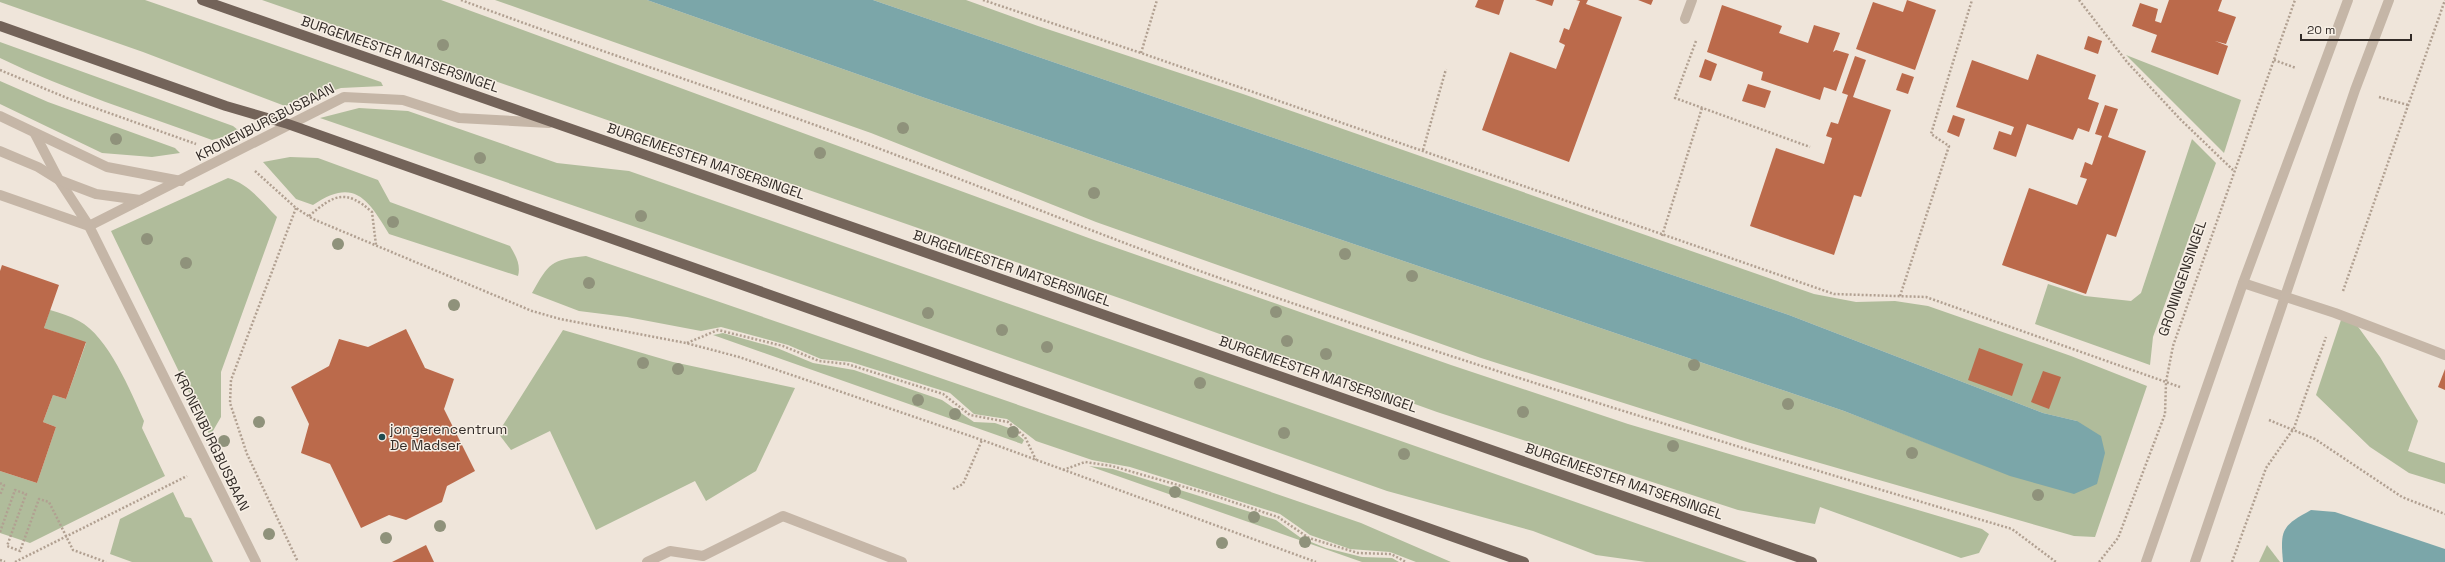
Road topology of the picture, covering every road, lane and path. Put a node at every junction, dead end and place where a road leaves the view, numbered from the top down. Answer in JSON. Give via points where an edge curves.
{"nodes":[{"id":1,"x":202,"y":0,"type":"edge"},
{"id":2,"x":461,"y":0,"type":"edge"},
{"id":3,"x":984,"y":0,"type":"edge"},
{"id":4,"x":1157,"y":0,"type":"edge"},
{"id":5,"x":1692,"y":0,"type":"edge"},
{"id":6,"x":1972,"y":0,"type":"edge"},
{"id":7,"x":2079,"y":0,"type":"edge"},
{"id":8,"x":2295,"y":0,"type":"edge"},
{"id":9,"x":2348,"y":0,"type":"edge"},
{"id":10,"x":2389,"y":0,"type":"edge"},
{"id":11,"x":2445,"y":0,"type":"edge"},
{"id":12,"x":1685,"y":20,"type":"joint"},
{"id":13,"x":0,"y":26,"type":"edge"},
{"id":14,"x":1141,"y":53,"type":"junction"},
{"id":15,"x":1446,"y":69,"type":"dead end"},
{"id":16,"x":0,"y":70,"type":"edge"},
{"id":17,"x":1702,"y":108,"type":"junction"},
{"id":18,"x":0,"y":116,"type":"edge"},
{"id":19,"x":553,"y":123,"type":"junction"},
{"id":20,"x":288,"y":124,"type":"junction"},
{"id":21,"x":35,"y":134,"type":"junction"},
{"id":22,"x":1810,"y":147,"type":"dead end"},
{"id":23,"x":1423,"y":150,"type":"junction"},
{"id":24,"x":0,"y":151,"type":"edge"},
{"id":25,"x":226,"y":157,"type":"junction"},
{"id":26,"x":2233,"y":170,"type":"junction"},
{"id":27,"x":59,"y":180,"type":"junction"},
{"id":28,"x":181,"y":181,"type":"junction"},
{"id":29,"x":0,"y":195,"type":"edge"},
{"id":30,"x":140,"y":200,"type":"junction"},
{"id":31,"x":296,"y":208,"type":"junction"},
{"id":32,"x":309,"y":216,"type":"junction"},
{"id":33,"x":89,"y":226,"type":"junction"},
{"id":34,"x":1662,"y":236,"type":"junction"},
{"id":35,"x":376,"y":245,"type":"junction"},
{"id":36,"x":2243,"y":283,"type":"junction"},
{"id":37,"x":1900,"y":296,"type":"junction"},
{"id":38,"x":2286,"y":297,"type":"junction"},
{"id":39,"x":2335,"y":313,"type":"junction"},
{"id":40,"x":686,"y":343,"type":"junction"},
{"id":41,"x":2445,"y":355,"type":"edge"},
{"id":42,"x":2166,"y":382,"type":"junction"},
{"id":43,"x":2203,"y":396,"type":"junction"},
{"id":44,"x":2247,"y":412,"type":"junction"},
{"id":45,"x":2294,"y":428,"type":"junction"},
{"id":46,"x":982,"y":440,"type":"junction"},
{"id":47,"x":1036,"y":460,"type":"junction"},
{"id":48,"x":208,"y":465,"type":"junction"},
{"id":49,"x":1062,"y":470,"type":"junction"},
{"id":50,"x":0,"y":483,"type":"edge"},
{"id":51,"x":953,"y":489,"type":"dead end"},
{"id":52,"x":0,"y":495,"type":"edge"},
{"id":53,"x":2445,"y":514,"type":"edge"},
{"id":54,"x":0,"y":532,"type":"edge"},
{"id":55,"x":66,"y":536,"type":"junction"},
{"id":56,"x":0,"y":560,"type":"edge"},
{"id":57,"x":5,"y":562,"type":"edge"},
{"id":58,"x":15,"y":562,"type":"edge"},
{"id":59,"x":106,"y":562,"type":"edge"},
{"id":60,"x":256,"y":562,"type":"edge"},
{"id":61,"x":298,"y":562,"type":"edge"},
{"id":62,"x":647,"y":562,"type":"edge"},
{"id":63,"x":902,"y":562,"type":"edge"},
{"id":64,"x":1316,"y":562,"type":"edge"},
{"id":65,"x":1406,"y":562,"type":"edge"},
{"id":66,"x":1524,"y":562,"type":"edge"},
{"id":67,"x":1812,"y":562,"type":"edge"},
{"id":68,"x":2056,"y":562,"type":"edge"},
{"id":69,"x":2099,"y":562,"type":"edge"},
{"id":70,"x":2146,"y":562,"type":"edge"},
{"id":71,"x":2195,"y":562,"type":"edge"},
{"id":72,"x":2232,"y":562,"type":"edge"}],
"edges":[{"from":1,"to":19,"type":"main road","name":"BURGEMEESTER MATSERSINGEL"},
{"from":2,"to":68,"type":"path","via":[[575,43],[894,154],[1061,220],[1222,278],[1502,374],[2012,529]]},
{"from":3,"to":14,"type":"path"},
{"from":4,"to":14,"type":"path"},
{"from":5,"to":12,"type":"street"},
{"from":6,"to":37,"type":"path","via":[[1931,134],[1949,146]]},
{"from":7,"to":26,"type":"path","via":[[2127,62],[2180,119]]},
{"from":8,"to":26,"type":"path","name":"GRONINGENSINGEL"},
{"from":9,"to":36,"type":"street"},
{"from":10,"to":38,"type":"street","via":[[2355,90]]},
{"from":11,"to":39,"type":"path"},
{"from":12,"to":17,"type":"path","via":[[1682,29],[1699,35],[1675,98]]},
{"from":13,"to":20,"type":"main road","via":[[226,106]]},
{"from":14,"to":23,"type":"path"},
{"from":15,"to":23,"type":"path"},
{"from":16,"to":25,"type":"path","via":[[26,83]]},
{"from":17,"to":22,"type":"path"},
{"from":17,"to":34,"type":"path"},
{"from":18,"to":21,"type":"street"},
{"from":19,"to":20,"type":"street","name":"KRONENBURGBUSBAAN","via":[[459,118],[404,100],[344,97]]},
{"from":19,"to":67,"type":"main road","name":"BURGEMEESTER MATSERSINGEL"},
{"from":20,"to":25,"type":"street","name":"KRONENBURGBUSBAAN"},
{"from":20,"to":66,"type":"main road"},
{"from":21,"to":27,"type":"street","name":"KRONENBURGBUSBAAN"},
{"from":21,"to":28,"type":"street","via":[[107,167]]},
{"from":23,"to":34,"type":"path"},
{"from":24,"to":27,"type":"street","name":"KRONENBURGBUSBAAN","via":[[38,167]]},
{"from":25,"to":28,"type":"street","name":"KRONENBURGBUSBAAN"},
{"from":25,"to":31,"type":"path","via":[[253,169]]},
{"from":26,"to":42,"type":"path","name":"GRONINGENSINGEL","via":[[2173,346]]},
{"from":27,"to":30,"type":"street","name":"KRONENBURGBUSBAAN","via":[[96,194]]},
{"from":27,"to":33,"type":"street","name":"KRONENBURGBUSBAAN"},
{"from":28,"to":30,"type":"street","name":"KRONENBURGBUSBAAN"},
{"from":29,"to":33,"type":"street"},
{"from":30,"to":33,"type":"street","name":"KRONENBURGBUSBAAN"},
{"from":31,"to":32,"type":"path"},
{"from":31,"to":61,"type":"path","via":[[230,380],[230,402],[247,454]]},
{"from":32,"to":35,"type":"path"},
{"from":32,"to":35,"type":"path","via":[[328,200],[345,195],[359,200],[372,212]]},
{"from":33,"to":48,"type":"street","name":"KRONENBURGBUSBAAN"},
{"from":34,"to":37,"type":"path","via":[[1834,294]]},
{"from":35,"to":40,"type":"path","via":[[532,311],[609,330]]},
{"from":36,"to":38,"type":"street"},
{"from":36,"to":43,"type":"street"},
{"from":37,"to":42,"type":"path","via":[[1926,297]]},
{"from":38,"to":39,"type":"street"},
{"from":38,"to":44,"type":"street"},
{"from":39,"to":41,"type":"street"},
{"from":39,"to":45,"type":"path"},
{"from":40,"to":46,"type":"path","via":[[739,357]]},
{"from":40,"to":47,"type":"path","via":[[718,330],[783,346],[819,361],[847,364],[943,394],[970,415],[1008,422],[1025,437]]},
{"from":42,"to":43,"type":"path"},
{"from":42,"to":69,"type":"path","name":"GRONINGENSINGEL","via":[[2165,414],[2118,538]]},
{"from":43,"to":70,"type":"street"},
{"from":44,"to":45,"type":"path"},
{"from":44,"to":71,"type":"street"},
{"from":45,"to":53,"type":"path","via":[[2315,439],[2402,497]]},
{"from":45,"to":72,"type":"path","via":[[2266,468]]},
{"from":46,"to":47,"type":"path"},
{"from":46,"to":51,"type":"path","via":[[963,484]]},
{"from":47,"to":49,"type":"path"},
{"from":48,"to":55,"type":"path"},
{"from":48,"to":60,"type":"street","name":"KRONENBURGBUSBAAN"},
{"from":49,"to":64,"type":"path"},
{"from":49,"to":65,"type":"path","via":[[1085,462],[1112,466],[1278,516],[1309,538],[1358,553],[1391,554]]},
{"from":50,"to":52,"type":"path","via":[[4,484]]},
{"from":54,"to":55,"type":"path","via":[[15,490],[26,494],[7,546],[20,551],[39,499],[49,502]]},
{"from":55,"to":58,"type":"path"},
{"from":55,"to":59,"type":"path","via":[[73,550]]},
{"from":56,"to":57,"type":"path"},
{"from":62,"to":63,"type":"street","via":[[670,551],[703,556],[783,516]]}]}
